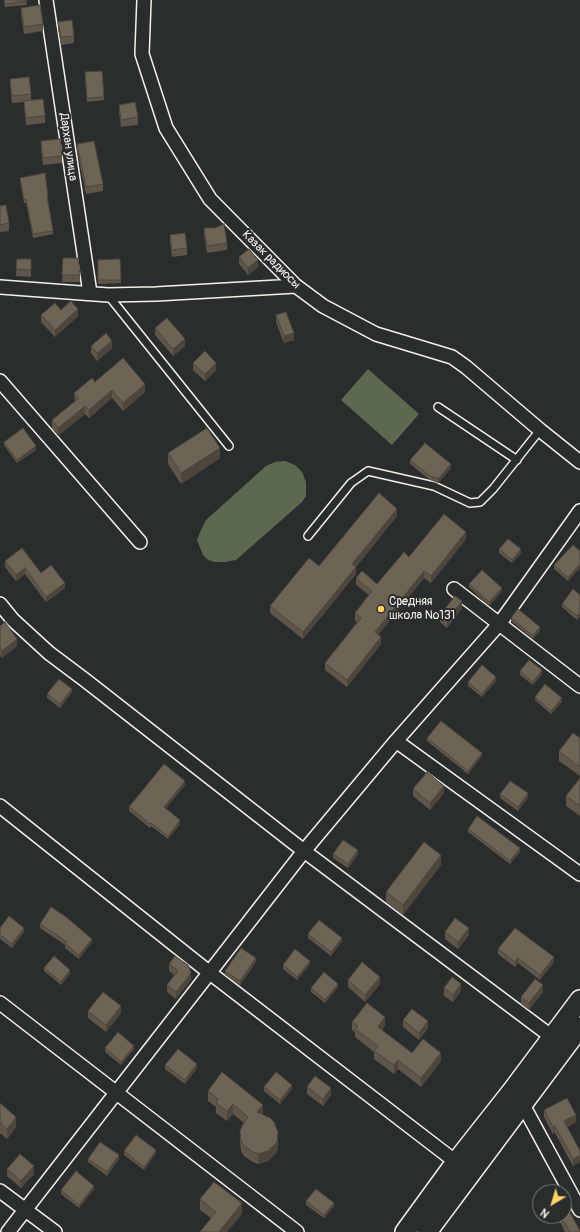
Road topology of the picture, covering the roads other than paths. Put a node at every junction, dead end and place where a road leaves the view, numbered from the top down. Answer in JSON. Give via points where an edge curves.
{"nodes":[{"id":1,"x":46,"y":0,"type":"edge"},
{"id":2,"x":144,"y":0,"type":"edge"},
{"id":3,"x":296,"y":286,"type":"junction"},
{"id":4,"x":0,"y":287,"type":"edge"},
{"id":5,"x":90,"y":293,"type":"junction"},
{"id":6,"x":108,"y":295,"type":"junction"},
{"id":7,"x":0,"y":381,"type":"edge"},
{"id":8,"x":438,"y":407,"type":"dead end"},
{"id":9,"x":540,"y":430,"type":"junction"},
{"id":10,"x":229,"y":446,"type":"dead end"},
{"id":11,"x":516,"y":460,"type":"junction"},
{"id":12,"x":580,"y":462,"type":"edge"},
{"id":13,"x":580,"y":511,"type":"edge"},
{"id":14,"x":308,"y":536,"type":"dead end"},
{"id":15,"x":140,"y":542,"type":"dead end"},
{"id":16,"x":454,"y":589,"type":"dead end"},
{"id":17,"x":0,"y":604,"type":"edge"},
{"id":18,"x":500,"y":623,"type":"junction"},
{"id":19,"x":580,"y":686,"type":"edge"},
{"id":20,"x":396,"y":741,"type":"junction"},
{"id":21,"x":0,"y":806,"type":"edge"},
{"id":22,"x":304,"y":850,"type":"junction"},
{"id":23,"x":580,"y":874,"type":"edge"},
{"id":24,"x":210,"y":973,"type":"junction"},
{"id":25,"x":580,"y":1000,"type":"edge"},
{"id":26,"x":0,"y":1003,"type":"edge"},
{"id":27,"x":580,"y":1027,"type":"edge"},
{"id":28,"x":552,"y":1037,"type":"junction"},
{"id":29,"x":116,"y":1093,"type":"junction"},
{"id":30,"x":522,"y":1103,"type":"junction"},
{"id":31,"x":456,"y":1162,"type":"junction"},
{"id":32,"x":0,"y":1191,"type":"edge"},
{"id":33,"x":25,"y":1210,"type":"junction"},
{"id":34,"x":580,"y":1210,"type":"edge"},
{"id":35,"x":8,"y":1232,"type":"edge"},
{"id":36,"x":55,"y":1232,"type":"edge"},
{"id":37,"x":297,"y":1232,"type":"edge"},
{"id":38,"x":404,"y":1232,"type":"edge"},
{"id":39,"x":427,"y":1232,"type":"edge"}],
"edges":[{"from":1,"to":5,"type":"street","name":"Дархан улица"},
{"from":2,"to":3,"type":"street","name":"Казак радиосы","via":[[142,54],[166,128],[210,199]]},
{"from":3,"to":6,"type":"street"},
{"from":3,"to":9,"type":"street","name":"Казак радиосы","via":[[323,306],[376,334],[452,357]]},
{"from":4,"to":5,"type":"street"},
{"from":5,"to":6,"type":"street"},
{"from":6,"to":10,"type":"lane"},
{"from":7,"to":15,"type":"street"},
{"from":8,"to":11,"type":"lane"},
{"from":9,"to":11,"type":"lane"},
{"from":9,"to":12,"type":"street","name":"Казак радиосы"},
{"from":11,"to":14,"type":"lane","via":[[493,489],[480,502],[475,503],[434,486],[368,471],[351,483]]},
{"from":13,"to":18,"type":"street"},
{"from":16,"to":18,"type":"street"},
{"from":17,"to":22,"type":"street","via":[[13,620],[49,653]]},
{"from":18,"to":19,"type":"street"},
{"from":18,"to":20,"type":"street"},
{"from":20,"to":22,"type":"street"},
{"from":20,"to":23,"type":"street"},
{"from":21,"to":24,"type":"street"},
{"from":22,"to":24,"type":"street"},
{"from":22,"to":28,"type":"street"},
{"from":24,"to":29,"type":"street"},
{"from":24,"to":31,"type":"street"},
{"from":25,"to":28,"type":"main road"},
{"from":26,"to":29,"type":"street"},
{"from":27,"to":30,"type":"main road"},
{"from":28,"to":31,"type":"main road"},
{"from":29,"to":33,"type":"street"},
{"from":29,"to":37,"type":"street"},
{"from":30,"to":34,"type":"street"},
{"from":30,"to":39,"type":"main road"},
{"from":31,"to":38,"type":"main road"},
{"from":32,"to":33,"type":"street"},
{"from":33,"to":35,"type":"street"},
{"from":33,"to":36,"type":"street"}]}
